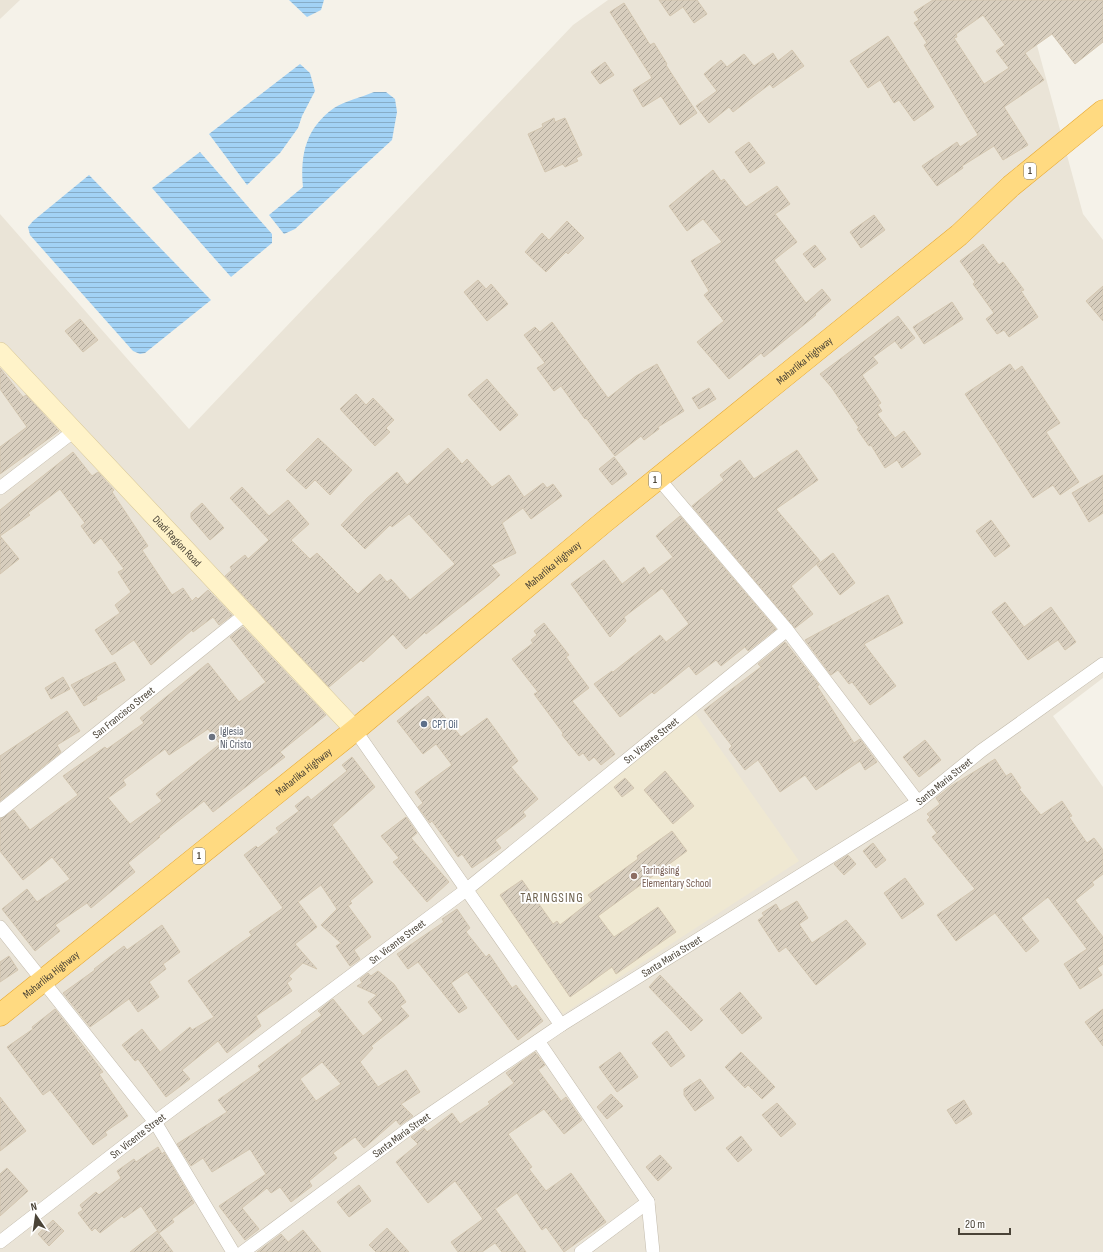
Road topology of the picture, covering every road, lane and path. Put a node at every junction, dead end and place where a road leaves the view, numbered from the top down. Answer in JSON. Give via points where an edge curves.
{"nodes":[{"id":1,"x":1103,"y":111,"type":"edge"},
{"id":2,"x":0,"y":352,"type":"edge"},
{"id":3,"x":74,"y":431,"type":"junction"},
{"id":4,"x":658,"y":478,"type":"junction"},
{"id":5,"x":0,"y":488,"type":"edge"},
{"id":6,"x":247,"y":613,"type":"junction"},
{"id":7,"x":787,"y":630,"type":"junction"},
{"id":8,"x":1103,"y":664,"type":"edge"},
{"id":9,"x":356,"y":730,"type":"junction"},
{"id":10,"x":918,"y":802,"type":"junction"},
{"id":11,"x":0,"y":811,"type":"edge"},
{"id":12,"x":466,"y":890,"type":"junction"},
{"id":13,"x":0,"y":927,"type":"edge"},
{"id":14,"x":43,"y":982,"type":"junction"},
{"id":15,"x":0,"y":1015,"type":"edge"},
{"id":16,"x":561,"y":1025,"type":"junction"},
{"id":17,"x":538,"y":1041,"type":"junction"},
{"id":18,"x":155,"y":1122,"type":"junction"},
{"id":19,"x":648,"y":1202,"type":"junction"},
{"id":20,"x":0,"y":1242,"type":"edge"},
{"id":21,"x":233,"y":1252,"type":"edge"},
{"id":22,"x":242,"y":1252,"type":"edge"},
{"id":23,"x":581,"y":1252,"type":"edge"},
{"id":24,"x":653,"y":1252,"type":"edge"}],
"edges":[{"from":1,"to":4,"type":"highway","name":"Maharlika Highway","number":"1","via":[[1011,186],[959,235]]},
{"from":2,"to":3,"type":"main road","name":"Diadi Region Road"},
{"from":3,"to":5,"type":"street"},
{"from":3,"to":6,"type":"main road","name":"Diadi Region Road"},
{"from":4,"to":7,"type":"street"},
{"from":4,"to":9,"type":"highway","name":"Maharlika Highway","number":"1"},
{"from":6,"to":9,"type":"main road","name":"Diadi Region Road"},
{"from":6,"to":11,"type":"street","name":"San Francisco Street"},
{"from":7,"to":10,"type":"street"},
{"from":7,"to":12,"type":"street","name":"Sn. Vicente Street"},
{"from":8,"to":10,"type":"street","name":"Santa Maria Street","via":[[981,751]]},
{"from":9,"to":12,"type":"street"},
{"from":9,"to":14,"type":"highway","name":"Maharlika Highway","number":"1"},
{"from":10,"to":16,"type":"street","name":"Santa Maria Street"},
{"from":12,"to":16,"type":"street"},
{"from":12,"to":18,"type":"street","name":"Sn. Vicente Street"},
{"from":13,"to":14,"type":"street"},
{"from":14,"to":15,"type":"highway","name":"Maharlika Highway","number":"1"},
{"from":14,"to":18,"type":"street"},
{"from":16,"to":17,"type":"street","name":"Santa Maria Street"},
{"from":17,"to":19,"type":"street"},
{"from":17,"to":22,"type":"street","name":"Santa Maria Street","via":[[411,1127]]},
{"from":18,"to":20,"type":"street","name":"Sn. Vicente Street"},
{"from":18,"to":21,"type":"street"},
{"from":19,"to":23,"type":"street"},
{"from":19,"to":24,"type":"street"}]}
